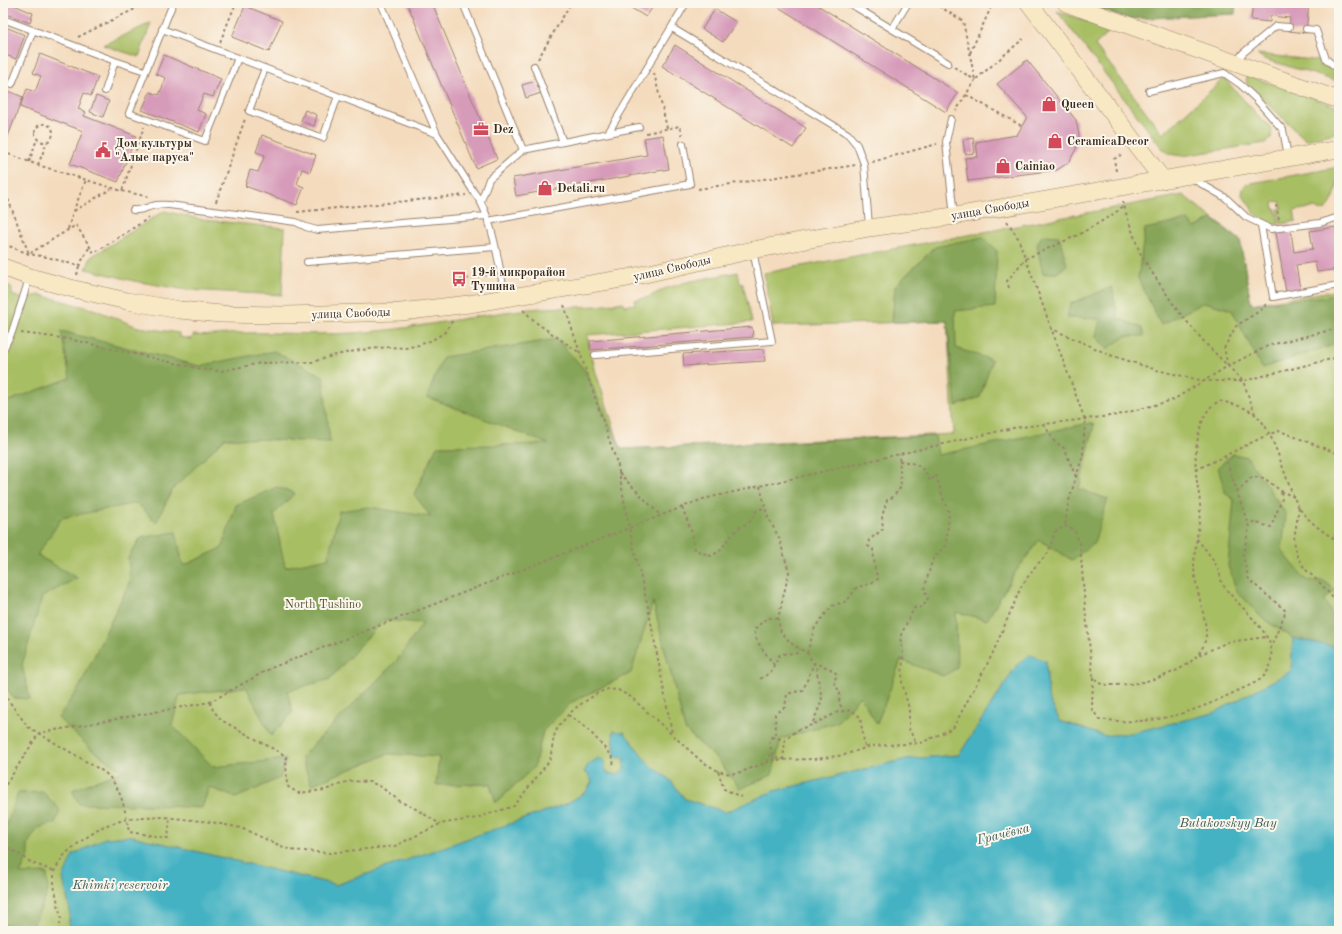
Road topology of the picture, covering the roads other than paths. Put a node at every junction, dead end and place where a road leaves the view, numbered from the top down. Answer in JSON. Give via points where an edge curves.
{"nodes":[{"id":1,"x":173,"y":3,"type":"edge"},
{"id":2,"x":381,"y":3,"type":"edge"},
{"id":3,"x":463,"y":3,"type":"edge"},
{"id":4,"x":686,"y":3,"type":"edge"},
{"id":5,"x":848,"y":3,"type":"edge"},
{"id":6,"x":908,"y":3,"type":"edge"},
{"id":7,"x":1029,"y":3,"type":"edge"},
{"id":8,"x":1066,"y":3,"type":"edge"},
{"id":9,"x":3,"y":20,"type":"edge"},
{"id":10,"x":1289,"y":27,"type":"dead end"},
{"id":11,"x":672,"y":28,"type":"junction"},
{"id":12,"x":162,"y":29,"type":"junction"},
{"id":13,"x":892,"y":29,"type":"junction"},
{"id":14,"x":1306,"y":29,"type":"dead end"},
{"id":15,"x":33,"y":31,"type":"junction"},
{"id":16,"x":238,"y":58,"type":"junction"},
{"id":17,"x":115,"y":61,"type":"junction"},
{"id":18,"x":948,"y":63,"type":"road end"},
{"id":19,"x":1236,"y":63,"type":"junction"},
{"id":20,"x":534,"y":66,"type":"road end"},
{"id":21,"x":265,"y":68,"type":"junction"},
{"id":22,"x":1339,"y":70,"type":"edge"},
{"id":23,"x":145,"y":71,"type":"junction"},
{"id":24,"x":12,"y":84,"type":"dead end"},
{"id":25,"x":105,"y":91,"type":"dead end"},
{"id":26,"x":1149,"y":91,"type":"dead end"},
{"id":27,"x":338,"y":96,"type":"junction"},
{"id":28,"x":1339,"y":100,"type":"edge"},
{"id":29,"x":951,"y":118,"type":"road end"},
{"id":30,"x":639,"y":127,"type":"road end"},
{"id":31,"x":608,"y":133,"type":"junction"},
{"id":32,"x":437,"y":134,"type":"junction"},
{"id":33,"x":563,"y":142,"type":"junction"},
{"id":34,"x":683,"y":144,"type":"road end"},
{"id":35,"x":1339,"y":149,"type":"edge"},
{"id":36,"x":523,"y":150,"type":"junction"},
{"id":37,"x":1289,"y":158,"type":"junction"},
{"id":38,"x":1187,"y":175,"type":"junction"},
{"id":39,"x":1164,"y":180,"type":"junction"},
{"id":40,"x":481,"y":201,"type":"junction"},
{"id":41,"x":133,"y":210,"type":"dead end"},
{"id":42,"x":954,"y":216,"type":"junction"},
{"id":43,"x":1339,"y":217,"type":"edge"},
{"id":44,"x":487,"y":219,"type":"junction"},
{"id":45,"x":1261,"y":225,"type":"junction"},
{"id":46,"x":869,"y":228,"type":"junction"},
{"id":47,"x":495,"y":247,"type":"junction"},
{"id":48,"x":753,"y":250,"type":"junction"},
{"id":49,"x":307,"y":262,"type":"dead end"},
{"id":50,"x":3,"y":267,"type":"edge"},
{"id":51,"x":30,"y":276,"type":"junction"},
{"id":52,"x":1339,"y":285,"type":"edge"},
{"id":53,"x":506,"y":298,"type":"junction"},
{"id":54,"x":3,"y":350,"type":"edge"},
{"id":55,"x":595,"y":355,"type":"dead end"}],
"edges":[{"from":1,"to":12,"type":"lane"},
{"from":2,"to":32,"type":"lane"},
{"from":3,"to":36,"type":"lane"},
{"from":4,"to":11,"type":"lane"},
{"from":5,"to":13,"type":"lane"},
{"from":6,"to":13,"type":"lane"},
{"from":7,"to":39,"type":"main road"},
{"from":8,"to":19,"type":"main road"},
{"from":9,"to":15,"type":"lane"},
{"from":10,"to":19,"type":"lane","via":[[1276,26],[1243,53]]},
{"from":11,"to":31,"type":"lane"},
{"from":11,"to":46,"type":"lane","via":[[848,134],[857,145],[864,164]]},
{"from":12,"to":16,"type":"lane"},
{"from":12,"to":23,"type":"lane"},
{"from":13,"to":18,"type":"lane"},
{"from":14,"to":22,"type":"lane","via":[[1316,30],[1326,59]]},
{"from":15,"to":17,"type":"lane"},
{"from":15,"to":24,"type":"lane"},
{"from":16,"to":21,"type":"lane"},
{"from":16,"to":23,"type":"lane","via":[[205,141],[129,113]]},
{"from":17,"to":23,"type":"lane"},
{"from":17,"to":25,"type":"lane"},
{"from":19,"to":28,"type":"main road"},
{"from":20,"to":33,"type":"lane"},
{"from":21,"to":27,"type":"lane"},
{"from":21,"to":27,"type":"lane","via":[[249,111],[323,138]]},
{"from":26,"to":37,"type":"lane","via":[[1224,73],[1256,99],[1283,130]]},
{"from":27,"to":32,"type":"lane"},
{"from":29,"to":42,"type":"lane","via":[[946,142]]},
{"from":30,"to":31,"type":"lane"},
{"from":31,"to":33,"type":"lane"},
{"from":32,"to":40,"type":"lane"},
{"from":33,"to":36,"type":"lane"},
{"from":34,"to":44,"type":"lane","via":[[690,184]]},
{"from":35,"to":37,"type":"main road","name":"улица Свободы"},
{"from":36,"to":40,"type":"lane","via":[[489,179]]},
{"from":37,"to":38,"type":"main road","name":"улица Свободы"},
{"from":38,"to":39,"type":"main road","name":"улица Свободы"},
{"from":38,"to":45,"type":"lane","via":[[1226,198],[1246,217]]},
{"from":39,"to":42,"type":"main road","name":"улица Свободы"},
{"from":40,"to":44,"type":"lane"},
{"from":41,"to":44,"type":"lane","via":[[141,211],[159,204],[169,205],[296,222],[317,230]]},
{"from":42,"to":46,"type":"main road","name":"улица Свободы"},
{"from":43,"to":45,"type":"lane","via":[[1320,223],[1281,228],[1271,229]]},
{"from":44,"to":47,"type":"lane"},
{"from":45,"to":52,"type":"lane","via":[[1273,297]]},
{"from":46,"to":48,"type":"main road","name":"улица Свободы"},
{"from":47,"to":49,"type":"lane"},
{"from":47,"to":53,"type":"lane"},
{"from":48,"to":53,"type":"main road","name":"улица Свободы","via":[[626,278]]},
{"from":48,"to":55,"type":"lane","via":[[772,341]]},
{"from":50,"to":51,"type":"main road","name":"улица Свободы"},
{"from":51,"to":53,"type":"main road","name":"улица Свободы","via":[[74,289],[127,300],[180,310],[222,314],[400,312]]},
{"from":51,"to":54,"type":"lane","via":[[12,332]]}]}
